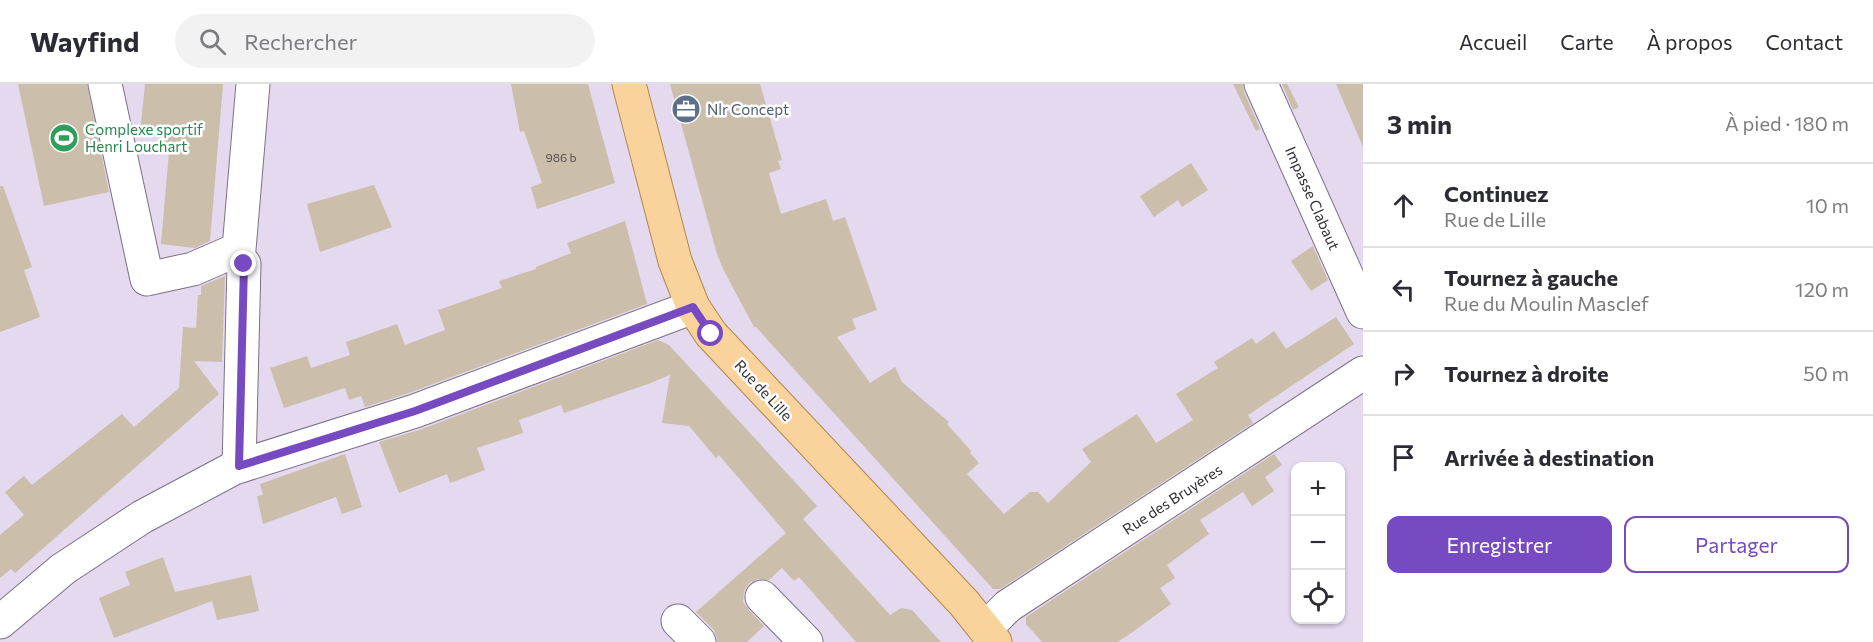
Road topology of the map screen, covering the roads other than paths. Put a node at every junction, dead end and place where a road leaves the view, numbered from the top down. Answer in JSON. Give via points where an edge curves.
{"nodes":[{"id":1,"x":105,"y":84,"type":"edge"},
{"id":2,"x":253,"y":84,"type":"edge"},
{"id":3,"x":629,"y":84,"type":"edge"},
{"id":4,"x":1261,"y":84,"type":"edge"},
{"id":5,"x":244,"y":264,"type":"dead end"},
{"id":6,"x":693,"y":307,"type":"junction"},
{"id":7,"x":1363,"y":312,"type":"edge"},
{"id":8,"x":1363,"y":373,"type":"edge"},
{"id":9,"x":239,"y":466,"type":"junction"},
{"id":10,"x":762,"y":597,"type":"dead end"},
{"id":11,"x":0,"y":622,"type":"edge"},
{"id":12,"x":990,"y":635,"type":"edge"},
{"id":13,"x":806,"y":642,"type":"edge"}],
"edges":[{"from":1,"to":2,"type":"street","via":[[147,279],[193,269],[239,249]]},
{"from":3,"to":6,"type":"main road","name":"Rue de Lille","via":[[675,261]]},
{"from":4,"to":7,"type":"street","name":"Impasse Clabaut"},
{"from":5,"to":9,"type":"street"},
{"from":6,"to":9,"type":"street","via":[[415,411]]},
{"from":6,"to":12,"type":"main road","name":"Rue de Lille","via":[[711,334]]},
{"from":8,"to":12,"type":"street","name":"Rue des Bruyères","via":[[1015,601]]},
{"from":9,"to":11,"type":"street","via":[[142,517],[63,569]]},
{"from":10,"to":13,"type":"street"}]}
